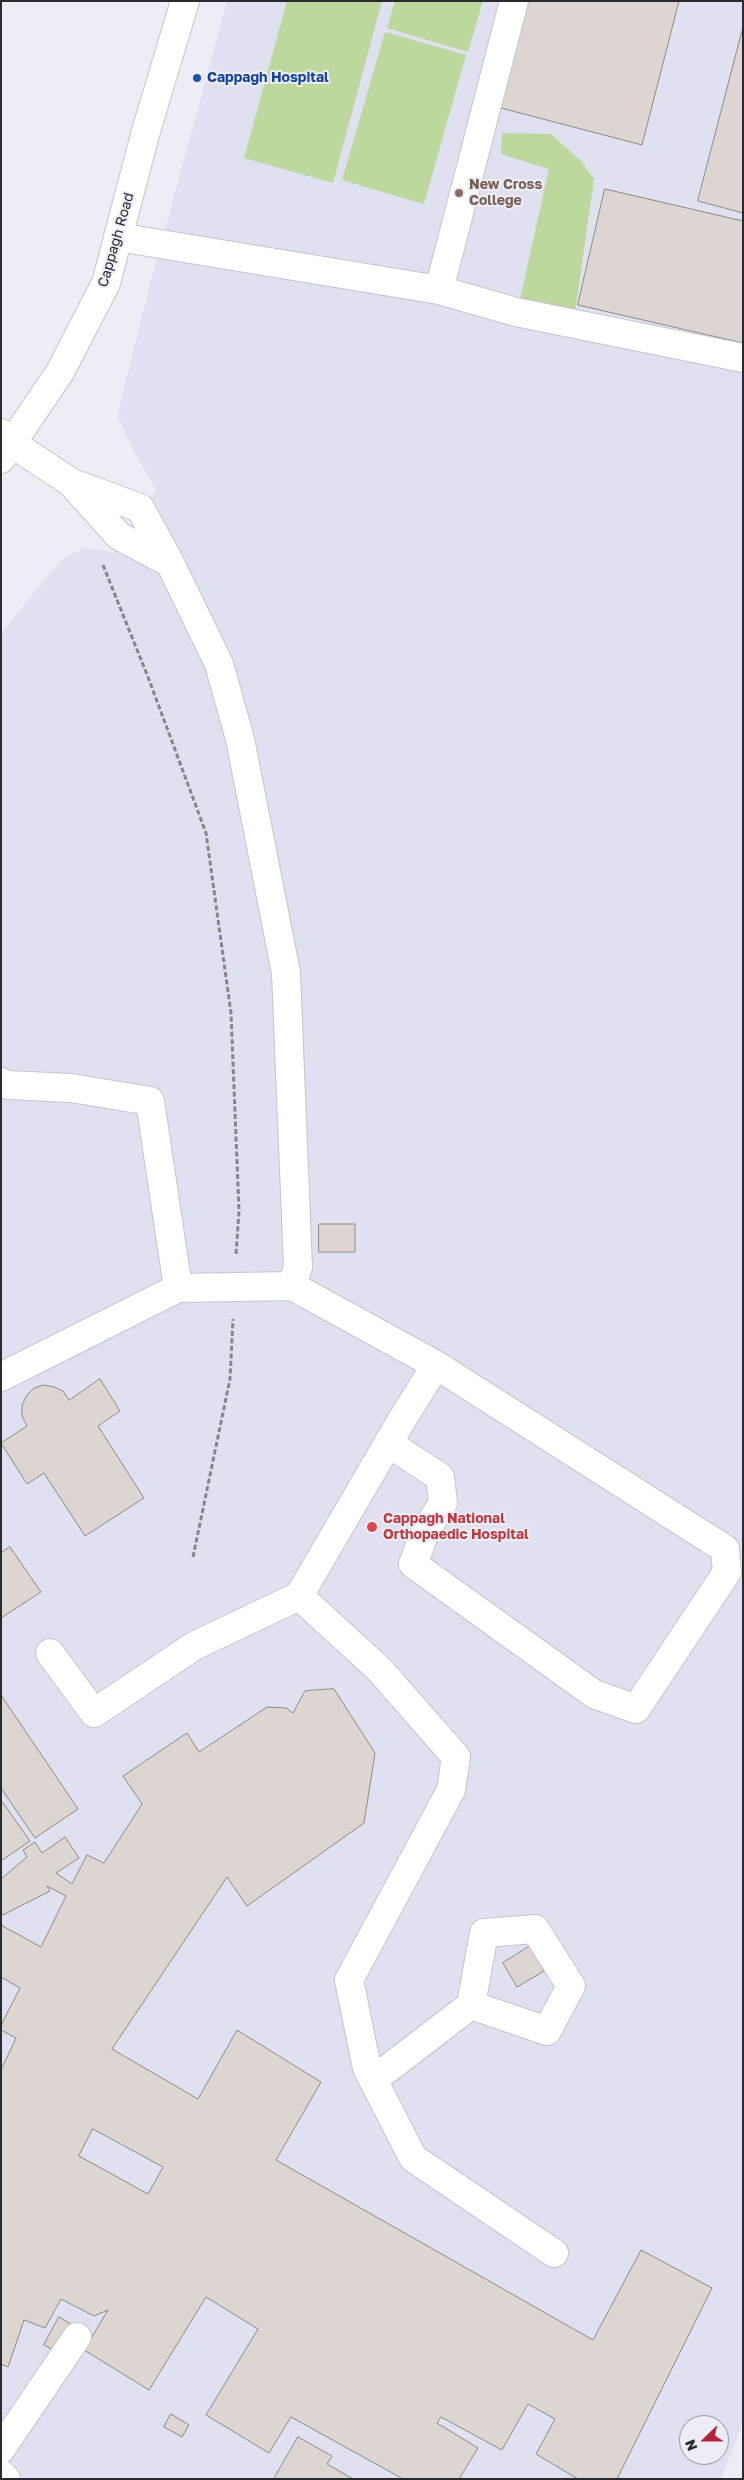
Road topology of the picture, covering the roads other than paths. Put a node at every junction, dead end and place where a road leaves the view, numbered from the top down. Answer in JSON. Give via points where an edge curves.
{"nodes":[{"id":1,"x":185,"y":1,"type":"edge"},
{"id":2,"x":514,"y":1,"type":"edge"},
{"id":3,"x":118,"y":237,"type":"junction"},
{"id":4,"x":439,"y":290,"type":"junction"},
{"id":5,"x":743,"y":358,"type":"edge"},
{"id":6,"x":5,"y":445,"type":"edge"},
{"id":7,"x":1,"y":1082,"type":"edge"},
{"id":8,"x":292,"y":1286,"type":"junction"},
{"id":9,"x":178,"y":1288,"type":"junction"},
{"id":10,"x":436,"y":1365,"type":"junction"},
{"id":11,"x":1,"y":1377,"type":"edge"},
{"id":12,"x":388,"y":1443,"type":"junction"},
{"id":13,"x":299,"y":1596,"type":"junction"},
{"id":14,"x":50,"y":1653,"type":"dead end"},
{"id":15,"x":471,"y":2005,"type":"dead end"},
{"id":16,"x":373,"y":2080,"type":"junction"},
{"id":17,"x":554,"y":2253,"type":"dead end"},
{"id":18,"x":77,"y":2337,"type":"dead end"},
{"id":19,"x":1,"y":2449,"type":"edge"},
{"id":20,"x":1,"y":2474,"type":"edge"},
{"id":21,"x":6,"y":2479,"type":"edge"}],
"edges":[{"from":1,"to":3,"type":"street","name":"Cappagh Road"},
{"from":2,"to":4,"type":"street"},
{"from":3,"to":4,"type":"street"},
{"from":3,"to":6,"type":"street","name":"Cappagh Road","via":[[106,283],[60,372]]},
{"from":4,"to":5,"type":"street","via":[[516,312]]},
{"from":6,"to":8,"type":"street","via":[[72,483],[140,508],[219,664],[238,730],[286,973],[298,1267]]},
{"from":7,"to":9,"type":"street","via":[[71,1088],[150,1101]]},
{"from":8,"to":9,"type":"street"},
{"from":8,"to":10,"type":"street"},
{"from":9,"to":11,"type":"street"},
{"from":10,"to":12,"type":"street"},
{"from":10,"to":12,"type":"street","via":[[725,1549],[727,1572],[636,1709],[594,1694],[412,1564],[426,1530],[443,1503],[440,1477]]},
{"from":12,"to":13,"type":"street"},
{"from":13,"to":14,"type":"street","via":[[194,1646],[94,1713]]},
{"from":13,"to":16,"type":"street","via":[[379,1669],[456,1757],[451,1790],[349,1980],[367,2068]]},
{"from":15,"to":16,"type":"street"},
{"from":16,"to":17,"type":"street","via":[[413,2158]]},
{"from":18,"to":19,"type":"street"},
{"from":20,"to":21,"type":"street"}]}
